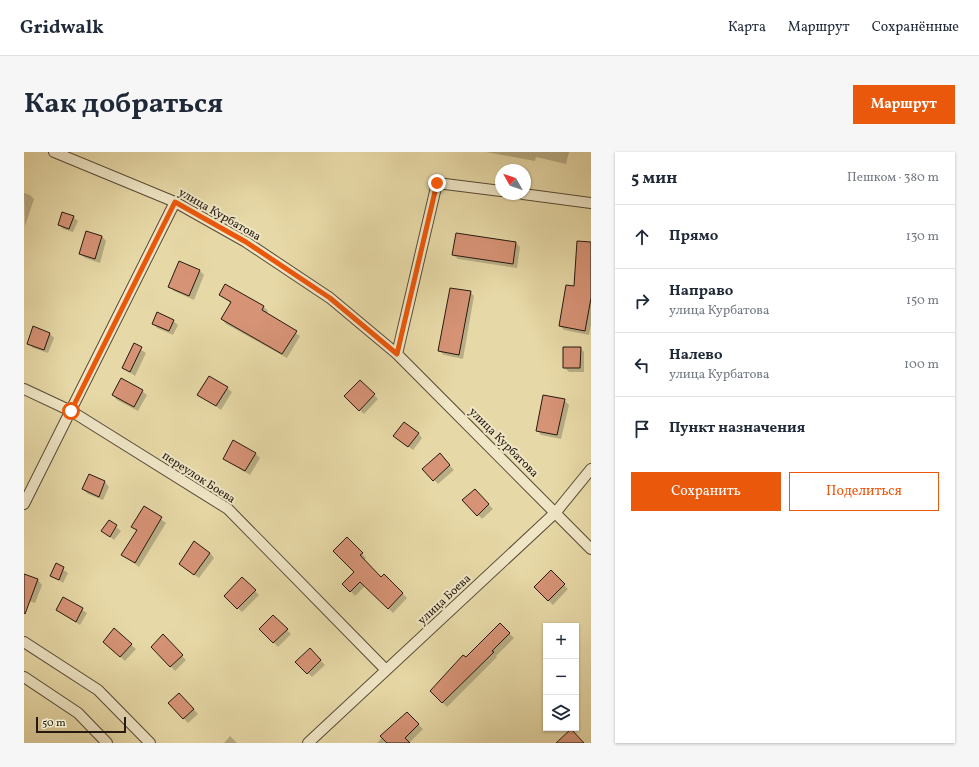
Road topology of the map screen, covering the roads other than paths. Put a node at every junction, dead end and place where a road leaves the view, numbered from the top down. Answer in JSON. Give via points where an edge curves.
{"nodes":[{"id":1,"x":54,"y":152,"type":"edge"},
{"id":2,"x":495,"y":190,"type":"edge"},
{"id":3,"x":531,"y":195,"type":"edge"},
{"id":4,"x":175,"y":202,"type":"junction"},
{"id":5,"x":591,"y":203,"type":"edge"},
{"id":6,"x":397,"y":354,"type":"junction"},
{"id":7,"x":24,"y":389,"type":"edge"},
{"id":8,"x":71,"y":411,"type":"junction"},
{"id":9,"x":591,"y":468,"type":"edge"},
{"id":10,"x":24,"y":504,"type":"edge"},
{"id":11,"x":556,"y":512,"type":"junction"},
{"id":12,"x":591,"y":549,"type":"edge"},
{"id":13,"x":24,"y":642,"type":"edge"},
{"id":14,"x":386,"y":670,"type":"junction"},
{"id":15,"x":24,"y":677,"type":"edge"},
{"id":16,"x":108,"y":743,"type":"edge"},
{"id":17,"x":150,"y":743,"type":"edge"},
{"id":18,"x":308,"y":743,"type":"edge"}],
"edges":[{"from":1,"to":4,"type":"street","name":"улица Курбатова"},
{"from":2,"to":6,"type":"street","via":[[437,183]]},
{"from":3,"to":5,"type":"street"},
{"from":4,"to":6,"type":"street","name":"улица Курбатова","via":[[246,242],[330,298]]},
{"from":4,"to":8,"type":"street"},
{"from":6,"to":11,"type":"street","name":"улица Курбатова"},
{"from":7,"to":8,"type":"street","name":"переулок Боева"},
{"from":8,"to":10,"type":"street"},
{"from":8,"to":14,"type":"street","name":"переулок Боева","via":[[228,509]]},
{"from":9,"to":11,"type":"street","name":"улица Боева","via":[[589,474]]},
{"from":11,"to":12,"type":"street","name":"улица Курбатова"},
{"from":11,"to":14,"type":"street","name":"улица Боева"},
{"from":13,"to":17,"type":"street","via":[[98,690]]},
{"from":14,"to":18,"type":"street","name":"улица Боева"},
{"from":15,"to":16,"type":"street","via":[[78,714]]}]}
